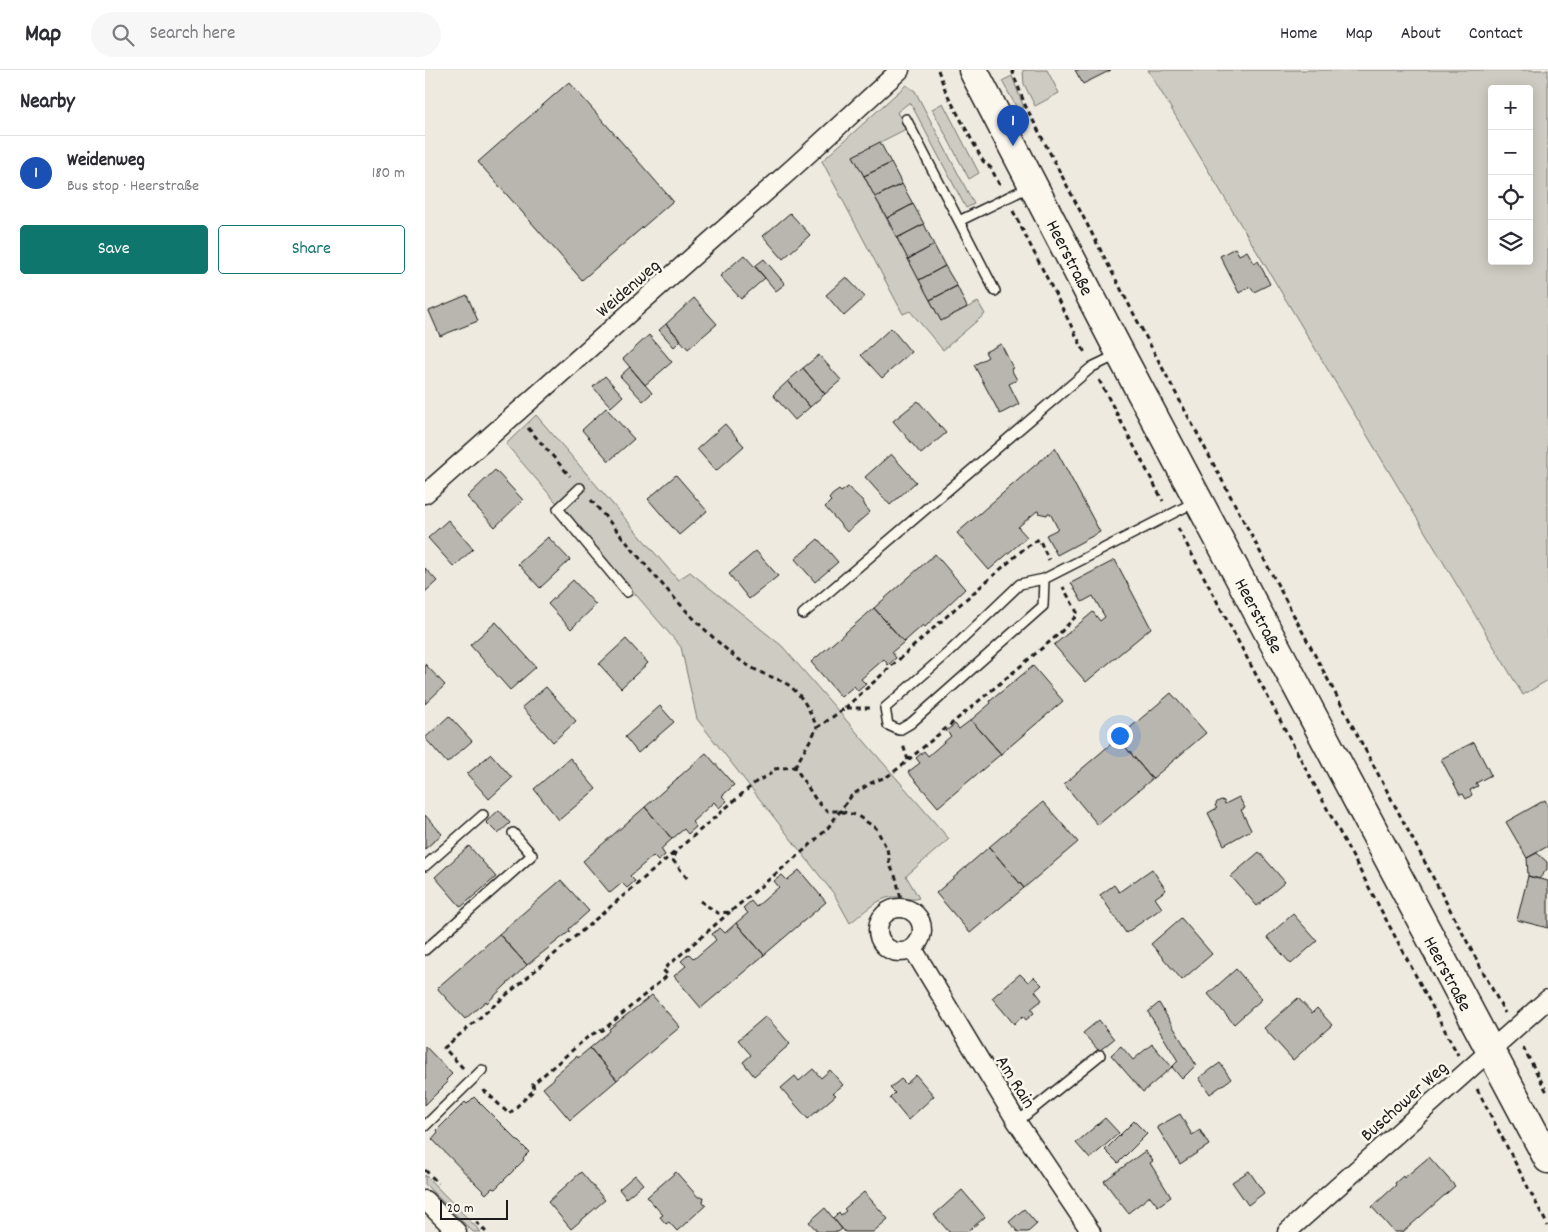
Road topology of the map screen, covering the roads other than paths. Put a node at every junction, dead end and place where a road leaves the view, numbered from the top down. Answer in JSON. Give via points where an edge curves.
{"nodes":[{"id":1,"x":900,"y":70,"type":"edge"},
{"id":2,"x":973,"y":70,"type":"edge"},
{"id":3,"x":906,"y":119,"type":"dead end"},
{"id":4,"x":1034,"y":184,"type":"junction"},
{"id":5,"x":959,"y":221,"type":"junction"},
{"id":6,"x":995,"y":291,"type":"dead end"},
{"id":7,"x":1120,"y":353,"type":"junction"},
{"id":8,"x":581,"y":488,"type":"road end"},
{"id":9,"x":425,"y":494,"type":"edge"},
{"id":10,"x":1199,"y":500,"type":"junction"},
{"id":11,"x":1044,"y":579,"type":"junction"},
{"id":12,"x":627,"y":592,"type":"dead end"},
{"id":13,"x":803,"y":614,"type":"dead end"},
{"id":14,"x":483,"y":815,"type":"dead end"},
{"id":15,"x":513,"y":833,"type":"dead end"},
{"id":16,"x":425,"y":866,"type":"edge"},
{"id":17,"x":913,"y":949,"type":"junction"},
{"id":18,"x":425,"y":950,"type":"edge"},
{"id":19,"x":1548,"y":1000,"type":"edge"},
{"id":20,"x":1491,"y":1051,"type":"junction"},
{"id":21,"x":1100,"y":1054,"type":"dead end"},
{"id":22,"x":482,"y":1070,"type":"dead end"},
{"id":23,"x":1017,"y":1122,"type":"junction"},
{"id":24,"x":425,"y":1126,"type":"edge"},
{"id":25,"x":1548,"y":1159,"type":"edge"},
{"id":26,"x":425,"y":1200,"type":"edge"},
{"id":27,"x":457,"y":1232,"type":"edge"},
{"id":28,"x":1091,"y":1232,"type":"edge"},
{"id":29,"x":1287,"y":1232,"type":"edge"}],
"edges":[{"from":1,"to":9,"type":"street","name":"Weidenweg"},
{"from":2,"to":4,"type":"main road","name":"Heerstraße"},
{"from":3,"to":5,"type":"lane"},
{"from":4,"to":5,"type":"lane"},
{"from":4,"to":7,"type":"main road","name":"Heerstraße"},
{"from":5,"to":6,"type":"lane"},
{"from":7,"to":10,"type":"main road","name":"Heerstraße"},
{"from":7,"to":13,"type":"lane","via":[[1092,367]]},
{"from":8,"to":12,"type":"lane","via":[[558,509]]},
{"from":10,"to":11,"type":"lane"},
{"from":10,"to":20,"type":"main road","name":"Heerstraße"},
{"from":11,"to":11,"type":"lane","via":[[1043,606],[911,723],[899,730],[888,725],[885,708],[1020,584]]},
{"from":14,"to":16,"type":"lane"},
{"from":15,"to":18,"type":"lane","via":[[532,855]]},
{"from":17,"to":17,"type":"street","via":[[893,951],[879,938],[878,927],[888,910],[907,908],[922,922],[923,932]]},
{"from":17,"to":23,"type":"street","name":"Am Rain"},
{"from":19,"to":20,"type":"street","name":"Buschower Weg"},
{"from":20,"to":25,"type":"main road","name":"Heerstraße"},
{"from":20,"to":29,"type":"street","name":"Buschower Weg"},
{"from":21,"to":23,"type":"lane"},
{"from":22,"to":24,"type":"lane"},
{"from":23,"to":28,"type":"street","name":"Am Rain"},
{"from":26,"to":27,"type":"street"}]}
